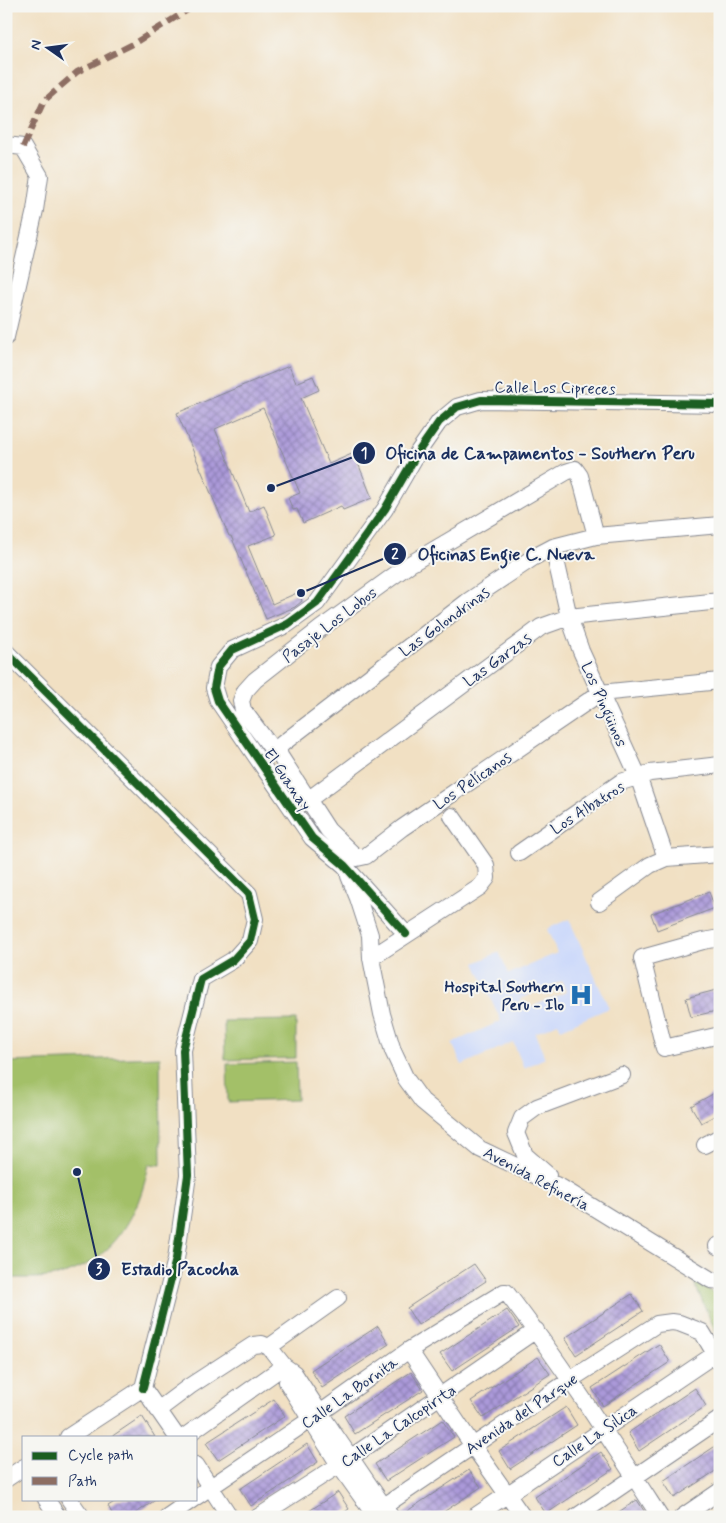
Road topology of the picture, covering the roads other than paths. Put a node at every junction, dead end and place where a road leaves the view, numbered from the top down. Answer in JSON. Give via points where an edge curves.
{"nodes":[{"id":1,"x":6,"y":145,"type":"edge"},
{"id":2,"x":6,"y":337,"type":"edge"},
{"id":3,"x":720,"y":404,"type":"edge"},
{"id":4,"x":720,"y":525,"type":"edge"},
{"id":5,"x":596,"y":536,"type":"junction"},
{"id":6,"x":553,"y":548,"type":"junction"},
{"id":7,"x":720,"y":601,"type":"edge"},
{"id":8,"x":569,"y":617,"type":"junction"},
{"id":9,"x":6,"y":652,"type":"edge"},
{"id":10,"x":720,"y":681,"type":"edge"},
{"id":11,"x":600,"y":693,"type":"junction"},
{"id":12,"x":218,"y":701,"type":"joint"},
{"id":13,"x":278,"y":749,"type":"junction"},
{"id":14,"x":720,"y":765,"type":"edge"},
{"id":15,"x":638,"y":776,"type":"junction"},
{"id":16,"x":308,"y":800,"type":"junction"},
{"id":17,"x":452,"y":816,"type":"dead end"},
{"id":18,"x":519,"y":853,"type":"dead end"},
{"id":19,"x":720,"y":854,"type":"edge"},
{"id":20,"x":666,"y":858,"type":"junction"},
{"id":21,"x":344,"y":865,"type":"junction"},
{"id":22,"x":599,"y":902,"type":"dead end"},
{"id":23,"x":406,"y":934,"type":"junction"},
{"id":24,"x":720,"y":938,"type":"edge"},
{"id":25,"x":371,"y":958,"type":"junction"},
{"id":26,"x":720,"y":1035,"type":"edge"},
{"id":27,"x":622,"y":1075,"type":"dead end"},
{"id":28,"x":720,"y":1137,"type":"edge"},
{"id":29,"x":704,"y":1145,"type":"dead end"},
{"id":30,"x":562,"y":1188,"type":"junction"},
{"id":31,"x":720,"y":1281,"type":"edge"},
{"id":32,"x":338,"y":1298,"type":"dead end"},
{"id":33,"x":536,"y":1330,"type":"junction"},
{"id":34,"x":269,"y":1347,"type":"junction"},
{"id":35,"x":409,"y":1350,"type":"junction"},
{"id":36,"x":717,"y":1358,"type":"edge"},
{"id":37,"x":284,"y":1366,"type":"junction"},
{"id":38,"x":570,"y":1380,"type":"junction"},
{"id":39,"x":143,"y":1388,"type":"junction"},
{"id":40,"x":440,"y":1396,"type":"junction"},
{"id":41,"x":158,"y":1410,"type":"junction"},
{"id":42,"x":315,"y":1416,"type":"junction"},
{"id":43,"x":720,"y":1419,"type":"edge"},
{"id":44,"x":604,"y":1428,"type":"junction"},
{"id":45,"x":70,"y":1436,"type":"edge"},
{"id":46,"x":176,"y":1436,"type":"edge"},
{"id":47,"x":185,"y":1436,"type":"edge"},
{"id":48,"x":473,"y":1446,"type":"junction"},
{"id":49,"x":344,"y":1461,"type":"junction"},
{"id":50,"x":22,"y":1468,"type":"edge"},
{"id":51,"x":198,"y":1468,"type":"edge"},
{"id":52,"x":634,"y":1476,"type":"junction"},
{"id":53,"x":6,"y":1479,"type":"edge"},
{"id":54,"x":211,"y":1487,"type":"junction"},
{"id":55,"x":720,"y":1491,"type":"edge"},
{"id":56,"x":508,"y":1495,"type":"junction"},
{"id":57,"x":198,"y":1496,"type":"edge"},
{"id":58,"x":47,"y":1500,"type":"edge"},
{"id":59,"x":192,"y":1500,"type":"edge"},
{"id":60,"x":378,"y":1514,"type":"edge"},
{"id":61,"x":58,"y":1517,"type":"edge"},
{"id":62,"x":167,"y":1517,"type":"edge"},
{"id":63,"x":230,"y":1517,"type":"edge"},
{"id":64,"x":258,"y":1517,"type":"edge"},
{"id":65,"x":474,"y":1517,"type":"edge"},
{"id":66,"x":523,"y":1517,"type":"edge"},
{"id":67,"x":576,"y":1517,"type":"edge"},
{"id":68,"x":660,"y":1517,"type":"edge"},
{"id":69,"x":682,"y":1517,"type":"edge"}],
"edges":[{"from":1,"to":2,"type":"street","via":[[23,147],[40,176]]},
{"from":3,"to":12,"type":"street","name":"Calle Los Cipreces","via":[[481,400],[457,407],[439,422],[385,509],[316,603],[288,624],[232,650],[218,667],[214,688]]},
{"from":4,"to":5,"type":"street","name":"Las Golondrinas"},
{"from":5,"to":6,"type":"street","name":"Las Golondrinas"},
{"from":5,"to":13,"type":"street","name":"Pasaje Los Lobos","via":[[580,476],[575,469],[410,564],[320,629],[245,691],[241,701],[243,710],[270,746]]},
{"from":6,"to":8,"type":"street","name":"Los Pingüinos"},
{"from":6,"to":13,"type":"street","name":"Las Golondrinas","via":[[467,602]]},
{"from":7,"to":8,"type":"street","name":"Las Garzas"},
{"from":8,"to":11,"type":"street","name":"Los Pingüinos"},
{"from":8,"to":16,"type":"street","name":"Las Garzas","via":[[525,637]]},
{"from":9,"to":39,"type":"street","via":[[249,894],[256,919],[250,941],[233,960],[200,980],[183,1050],[188,1175],[176,1259]]},
{"from":10,"to":11,"type":"street","name":"Los Pelícanos"},
{"from":11,"to":15,"type":"street","name":"Los Pingüinos"},
{"from":11,"to":16,"type":"street","name":"Los Pelícanos","via":[[366,856],[358,858],[340,842]]},
{"from":12,"to":21,"type":"street","name":"El Guanay","via":[[312,838]]},
{"from":13,"to":16,"type":"street","name":"Los Pelícanos"},
{"from":14,"to":15,"type":"street","name":"Los Albatros"},
{"from":15,"to":18,"type":"street","name":"Los Albatros","via":[[621,782]]},
{"from":15,"to":20,"type":"street","name":"Los Pingüinos"},
{"from":17,"to":23,"type":"street","via":[[486,865],[487,878],[480,887]]},
{"from":19,"to":20,"type":"street"},
{"from":20,"to":22,"type":"street","via":[[650,865]]},
{"from":21,"to":23,"type":"street","name":"El Guanay"},
{"from":21,"to":25,"type":"street","name":"Avenida Refinería","via":[[370,935]]},
{"from":23,"to":25,"type":"street"},
{"from":24,"to":26,"type":"street","via":[[642,958],[664,1048]]},
{"from":25,"to":30,"type":"street","name":"Avenida Refinería","via":[[393,1051],[406,1079],[422,1102],[480,1150]]},
{"from":27,"to":30,"type":"street","via":[[537,1107],[522,1118],[516,1133],[525,1155]]},
{"from":28,"to":29,"type":"street"},
{"from":30,"to":31,"type":"street","name":"Avenida Refinería","via":[[711,1280]]},
{"from":32,"to":34,"type":"street"},
{"from":33,"to":35,"type":"street","name":"Calle La Bornita","via":[[504,1292]]},
{"from":33,"to":38,"type":"street"},
{"from":33,"to":40,"type":"street","name":"Calle La Calcopirita"},
{"from":34,"to":37,"type":"street"},
{"from":34,"to":41,"type":"street","via":[[253,1345]]},
{"from":35,"to":40,"type":"street"},
{"from":35,"to":42,"type":"street","name":"Calle La Bornita"},
{"from":36,"to":38,"type":"street","name":"Avenida del Parque","via":[[702,1332],[679,1323],[657,1324]]},
{"from":36,"to":44,"type":"street","name":"Calle La Silica"},
{"from":37,"to":42,"type":"street","via":[[294,1372]]},
{"from":37,"to":47,"type":"street"},
{"from":38,"to":44,"type":"street"},
{"from":38,"to":48,"type":"street","name":"Avenida del Parque"},
{"from":39,"to":41,"type":"street"},
{"from":39,"to":45,"type":"street"},
{"from":40,"to":48,"type":"street"},
{"from":40,"to":49,"type":"street","name":"Calle La Calcopirita"},
{"from":41,"to":46,"type":"street"},
{"from":42,"to":49,"type":"street"},
{"from":42,"to":54,"type":"street","name":"Calle La Bornita"},
{"from":43,"to":52,"type":"street"},
{"from":44,"to":52,"type":"street"},
{"from":44,"to":56,"type":"street","name":"Calle La Silica"},
{"from":48,"to":56,"type":"street"},
{"from":48,"to":60,"type":"street","name":"Avenida del Parque"},
{"from":49,"to":60,"type":"street"},
{"from":49,"to":64,"type":"street","name":"Calle La Calcopirita"},
{"from":50,"to":53,"type":"street"},
{"from":51,"to":54,"type":"street"},
{"from":52,"to":67,"type":"street"},
{"from":52,"to":68,"type":"street"},
{"from":54,"to":57,"type":"street","name":"Calle La Bornita"},
{"from":54,"to":63,"type":"street"},
{"from":55,"to":69,"type":"street"},
{"from":56,"to":65,"type":"street","name":"Calle La Silica"},
{"from":56,"to":66,"type":"street"},
{"from":58,"to":61,"type":"street"},
{"from":59,"to":62,"type":"street"}]}
